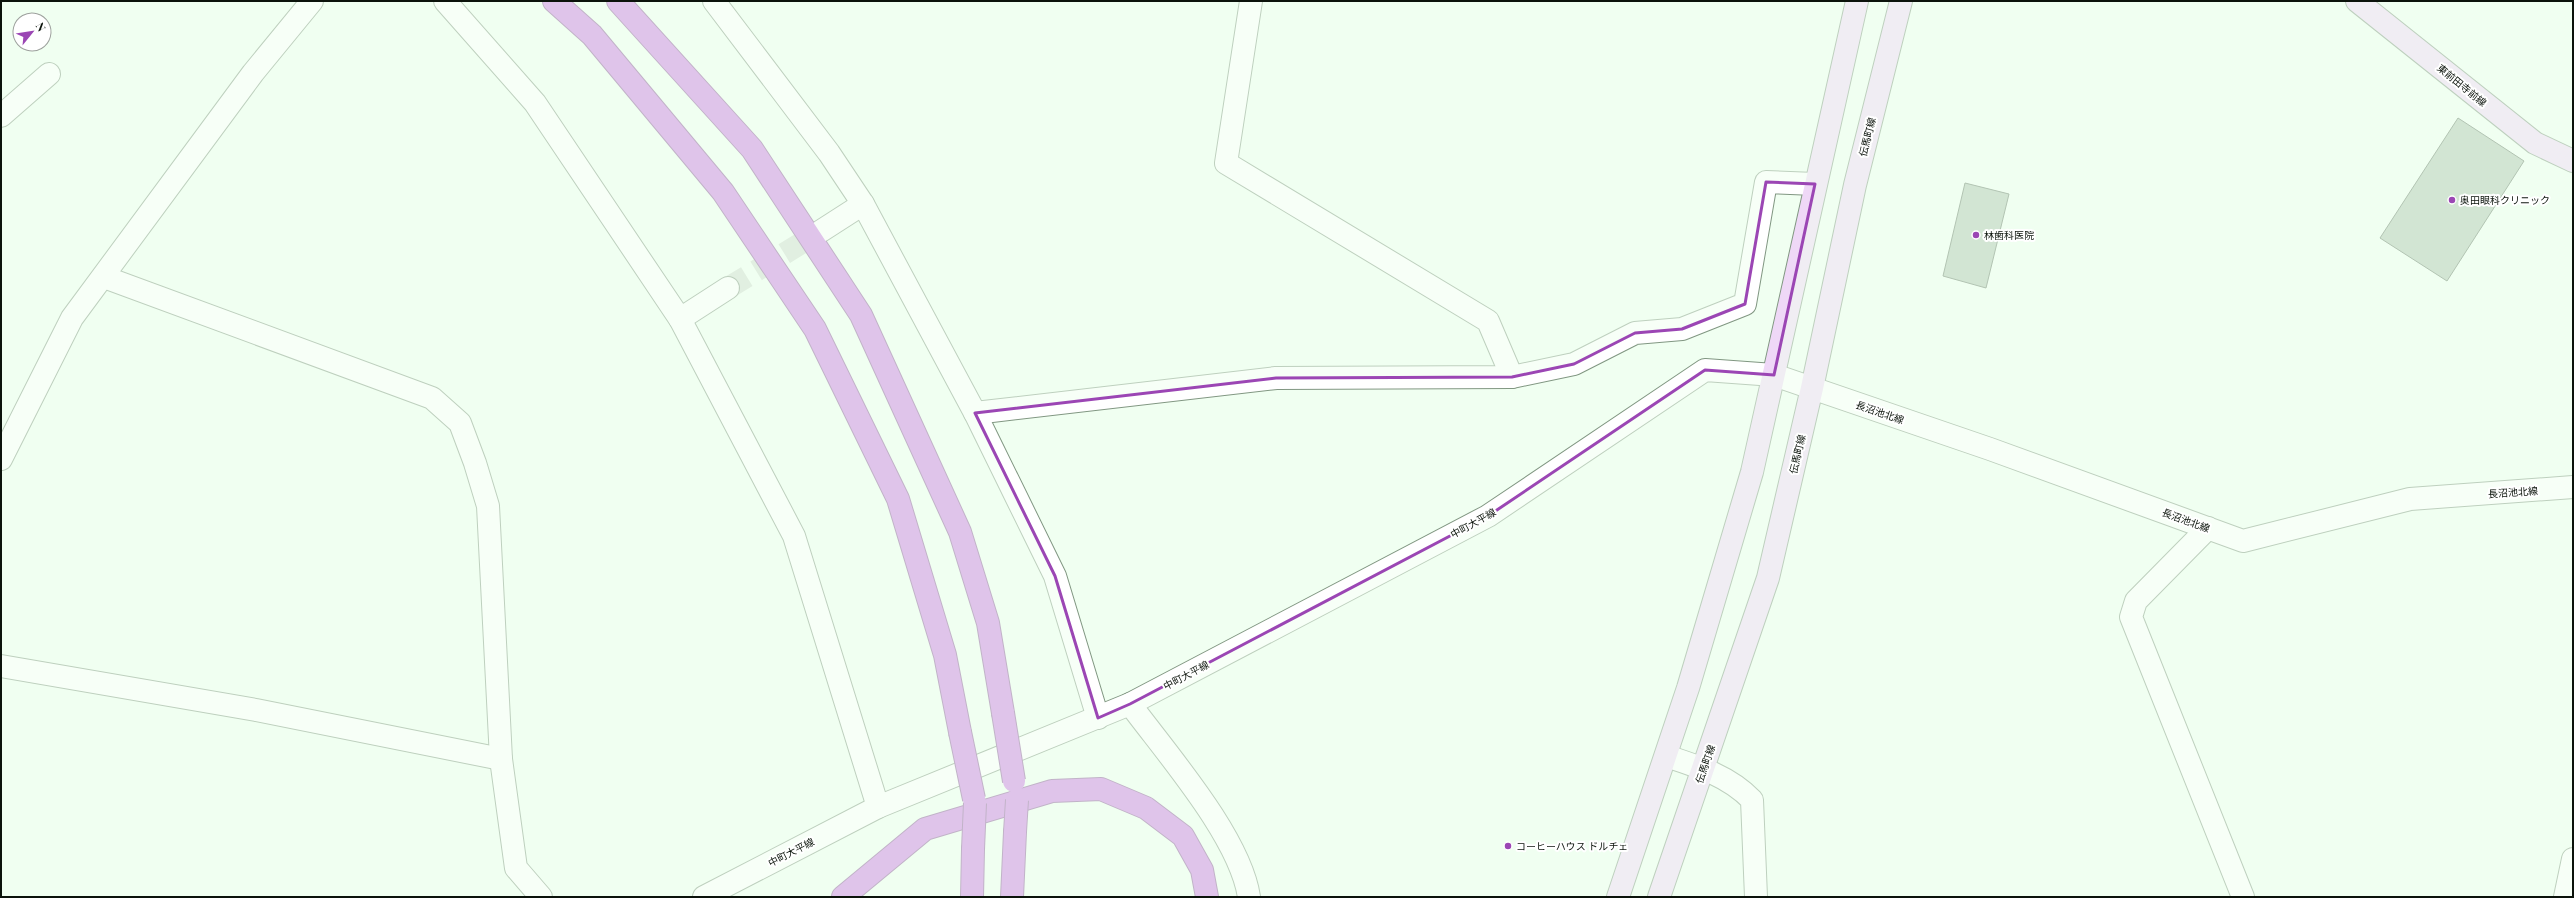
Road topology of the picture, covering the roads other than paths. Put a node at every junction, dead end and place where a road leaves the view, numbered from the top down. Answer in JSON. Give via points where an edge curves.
{"nodes":[{"id":1,"x":312,"y":1,"type":"edge"},
{"id":2,"x":445,"y":1,"type":"edge"},
{"id":3,"x":554,"y":1,"type":"edge"},
{"id":4,"x":618,"y":1,"type":"edge"},
{"id":5,"x":714,"y":1,"type":"edge"},
{"id":6,"x":1251,"y":1,"type":"edge"},
{"id":7,"x":1857,"y":1,"type":"edge"},
{"id":8,"x":1901,"y":1,"type":"edge"},
{"id":9,"x":2357,"y":1,"type":"edge"},
{"id":10,"x":49,"y":74,"type":"dead end"},
{"id":11,"x":1,"y":116,"type":"edge"},
{"id":12,"x":2573,"y":161,"type":"edge"},
{"id":13,"x":1815,"y":184,"type":"junction"},
{"id":14,"x":863,"y":204,"type":"junction"},
{"id":15,"x":821,"y":231,"type":"tunnel mouth"},
{"id":16,"x":104,"y":277,"type":"junction"},
{"id":17,"x":728,"y":288,"type":"tunnel mouth"},
{"id":18,"x":680,"y":319,"type":"junction"},
{"id":19,"x":1774,"y":376,"type":"junction"},
{"id":20,"x":1512,"y":377,"type":"junction"},
{"id":21,"x":1812,"y":388,"type":"junction"},
{"id":22,"x":975,"y":413,"type":"junction"},
{"id":23,"x":1,"y":459,"type":"edge"},
{"id":24,"x":2573,"y":487,"type":"edge"},
{"id":25,"x":2208,"y":528,"type":"junction"},
{"id":26,"x":1,"y":666,"type":"edge"},
{"id":27,"x":1130,"y":704,"type":"junction"},
{"id":28,"x":1098,"y":718,"type":"junction"},
{"id":29,"x":1666,"y":756,"type":"junction"},
{"id":30,"x":501,"y":759,"type":"junction"},
{"id":31,"x":1704,"y":768,"type":"junction"},
{"id":32,"x":878,"y":807,"type":"junction"},
{"id":33,"x":2573,"y":859,"type":"edge"},
{"id":34,"x":541,"y":897,"type":"edge"},
{"id":35,"x":704,"y":897,"type":"edge"},
{"id":36,"x":843,"y":897,"type":"edge"},
{"id":37,"x":972,"y":897,"type":"edge"},
{"id":38,"x":1012,"y":897,"type":"edge"},
{"id":39,"x":1207,"y":897,"type":"edge"},
{"id":40,"x":1249,"y":897,"type":"edge"},
{"id":41,"x":1618,"y":897,"type":"edge"},
{"id":42,"x":1659,"y":897,"type":"edge"},
{"id":43,"x":1756,"y":897,"type":"edge"},
{"id":44,"x":2243,"y":897,"type":"edge"},
{"id":45,"x":2565,"y":897,"type":"edge"}],
"edges":[{"from":1,"to":16,"type":"street","via":[[253,74]]},
{"from":2,"to":18,"type":"street","via":[[535,102]]},
{"from":3,"to":37,"type":"highway","bridge":true,"via":[[592,35],[723,192],[815,329],[898,499],[945,655],[974,799]]},
{"from":4,"to":38,"type":"highway","bridge":true,"via":[[752,150],[861,316],[960,532],[988,623],[1017,800]]},
{"from":5,"to":14,"type":"street","via":[[829,153]]},
{"from":6,"to":20,"type":"street","via":[[1226,163],[1488,321]]},
{"from":7,"to":13,"type":"street"},
{"from":8,"to":21,"type":"street","name":"伝馬町線","via":[[1855,185]]},
{"from":9,"to":12,"type":"street","name":"東前田寺前線","via":[[2534,143]]},
{"from":10,"to":11,"type":"street"},
{"from":13,"to":19,"type":"street"},
{"from":13,"to":20,"type":"street","via":[[1766,182],[1745,304],[1682,329],[1635,333],[1574,364]]},
{"from":14,"to":15,"type":"street"},
{"from":14,"to":22,"type":"street"},
{"from":16,"to":23,"type":"street","via":[[72,318]]},
{"from":16,"to":30,"type":"street","via":[[432,398],[460,424],[488,506]]},
{"from":17,"to":18,"type":"street"},
{"from":18,"to":32,"type":"street","via":[[794,536]]},
{"from":19,"to":21,"type":"street","name":"中町大平線"},
{"from":19,"to":27,"type":"street","name":"中町大平線","via":[[1705,370],[1488,516]]},
{"from":19,"to":29,"type":"street","via":[[1752,472]]},
{"from":20,"to":22,"type":"street","via":[[1276,378]]},
{"from":21,"to":25,"type":"street","name":"長沼池北線"},
{"from":21,"to":31,"type":"street","name":"伝馬町線","via":[[1768,578]]},
{"from":22,"to":28,"type":"street","via":[[1055,576]]},
{"from":24,"to":25,"type":"street","name":"長沼池北線","via":[[2410,499],[2243,541]]},
{"from":25,"to":44,"type":"street","via":[[2136,601],[2131,617]]},
{"from":26,"to":30,"type":"street","via":[[256,710]]},
{"from":27,"to":28,"type":"street","name":"中町大平線"},
{"from":27,"to":40,"type":"street","via":[[1204,804],[1234,851],[1247,883]]},
{"from":28,"to":32,"type":"street","name":"中町大平線"},
{"from":29,"to":31,"type":"street"},
{"from":29,"to":41,"type":"street"},
{"from":30,"to":34,"type":"street","via":[[516,868]]},
{"from":31,"to":42,"type":"street","name":"伝馬町線"},
{"from":31,"to":43,"type":"street","via":[[1741,789],[1752,800]]},
{"from":32,"to":35,"type":"street","name":"中町大平線"},
{"from":33,"to":45,"type":"street"},
{"from":36,"to":39,"type":"highway","via":[[924,829],[1052,791],[1100,790],[1146,808],[1183,836],[1202,870]]}]}
